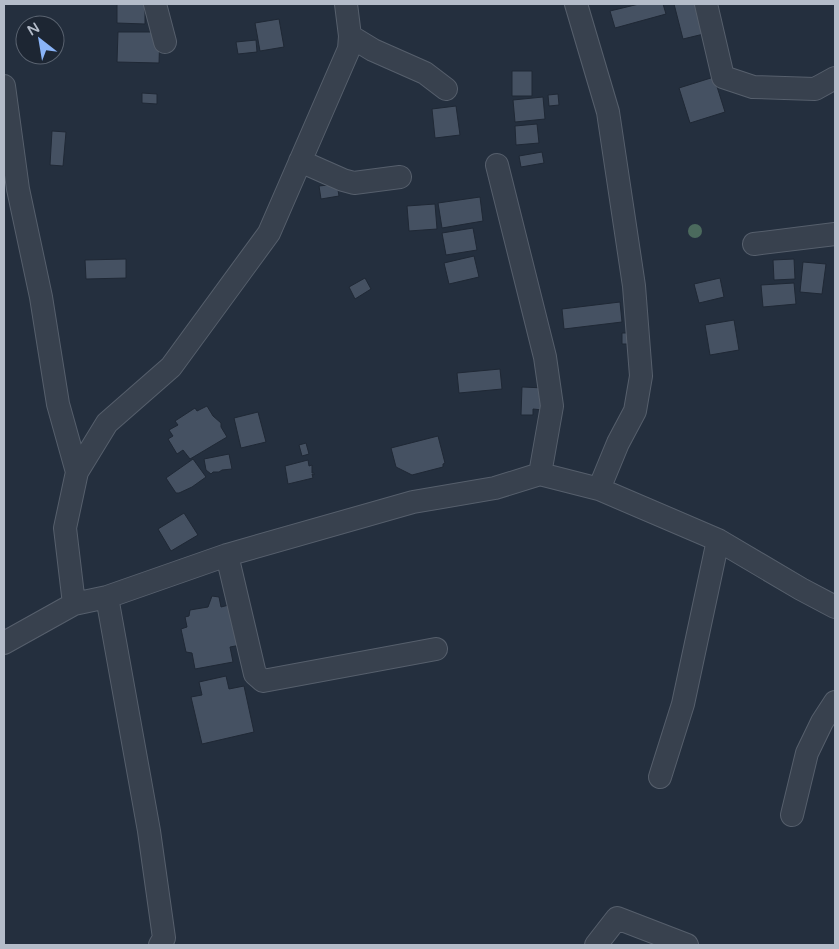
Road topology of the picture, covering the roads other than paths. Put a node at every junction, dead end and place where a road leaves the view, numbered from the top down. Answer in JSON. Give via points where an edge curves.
{"nodes":[{"id":1,"x":155,"y":4,"type":"edge"},
{"id":2,"x":346,"y":4,"type":"edge"},
{"id":3,"x":576,"y":4,"type":"edge"},
{"id":4,"x":706,"y":4,"type":"edge"},
{"id":5,"x":350,"y":36,"type":"junction"},
{"id":6,"x":166,"y":42,"type":"dead end"},
{"id":7,"x":835,"y":78,"type":"edge"},
{"id":8,"x":4,"y":86,"type":"edge"},
{"id":9,"x":446,"y":89,"type":"dead end"},
{"id":10,"x":300,"y":161,"type":"junction"},
{"id":11,"x":497,"y":165,"type":"dead end"},
{"id":12,"x":400,"y":177,"type":"dead end"},
{"id":13,"x":835,"y":234,"type":"edge"},
{"id":14,"x":754,"y":244,"type":"dead end"},
{"id":15,"x":77,"y":472,"type":"junction"},
{"id":16,"x":540,"y":474,"type":"junction"},
{"id":17,"x":599,"y":489,"type":"junction"},
{"id":18,"x":718,"y":540,"type":"junction"},
{"id":19,"x":226,"y":555,"type":"junction"},
{"id":20,"x":107,"y":597,"type":"junction"},
{"id":21,"x":74,"y":604,"type":"junction"},
{"id":22,"x":835,"y":607,"type":"edge"},
{"id":23,"x":4,"y":643,"type":"edge"},
{"id":24,"x":436,"y":649,"type":"dead end"},
{"id":25,"x":835,"y":702,"type":"edge"},
{"id":26,"x":660,"y":777,"type":"dead end"},
{"id":27,"x":792,"y":814,"type":"dead end"},
{"id":28,"x":160,"y":945,"type":"edge"},
{"id":29,"x":596,"y":945,"type":"edge"},
{"id":30,"x":687,"y":945,"type":"edge"}],
"edges":[{"from":1,"to":6,"type":"street"},
{"from":2,"to":5,"type":"street"},
{"from":3,"to":17,"type":"street","via":[[608,112],[634,286],[641,376],[635,411]]},
{"from":4,"to":7,"type":"street","via":[[723,77],[753,88],[816,89]]},
{"from":5,"to":9,"type":"street","via":[[424,73]]},
{"from":5,"to":10,"type":"street","via":[[349,49]]},
{"from":8,"to":15,"type":"street","via":[[18,190],[41,297],[58,404]]},
{"from":10,"to":12,"type":"street","via":[[354,183]]},
{"from":10,"to":15,"type":"street","via":[[269,233],[171,367],[107,423]]},
{"from":11,"to":16,"type":"street","via":[[545,357],[552,406]]},
{"from":13,"to":14,"type":"street"},
{"from":15,"to":21,"type":"street","via":[[65,528]]},
{"from":16,"to":17,"type":"street"},
{"from":16,"to":19,"type":"street","via":[[495,488],[413,502]]},
{"from":17,"to":18,"type":"street"},
{"from":18,"to":22,"type":"street"},
{"from":18,"to":26,"type":"street","via":[[683,704]]},
{"from":19,"to":20,"type":"street"},
{"from":19,"to":24,"type":"street","via":[[254,674],[263,681]]},
{"from":20,"to":21,"type":"street"},
{"from":20,"to":28,"type":"street","via":[[149,831],[164,938]]},
{"from":21,"to":23,"type":"street"},
{"from":25,"to":27,"type":"street","via":[[807,753]]},
{"from":29,"to":30,"type":"street","via":[[617,918]]}]}
